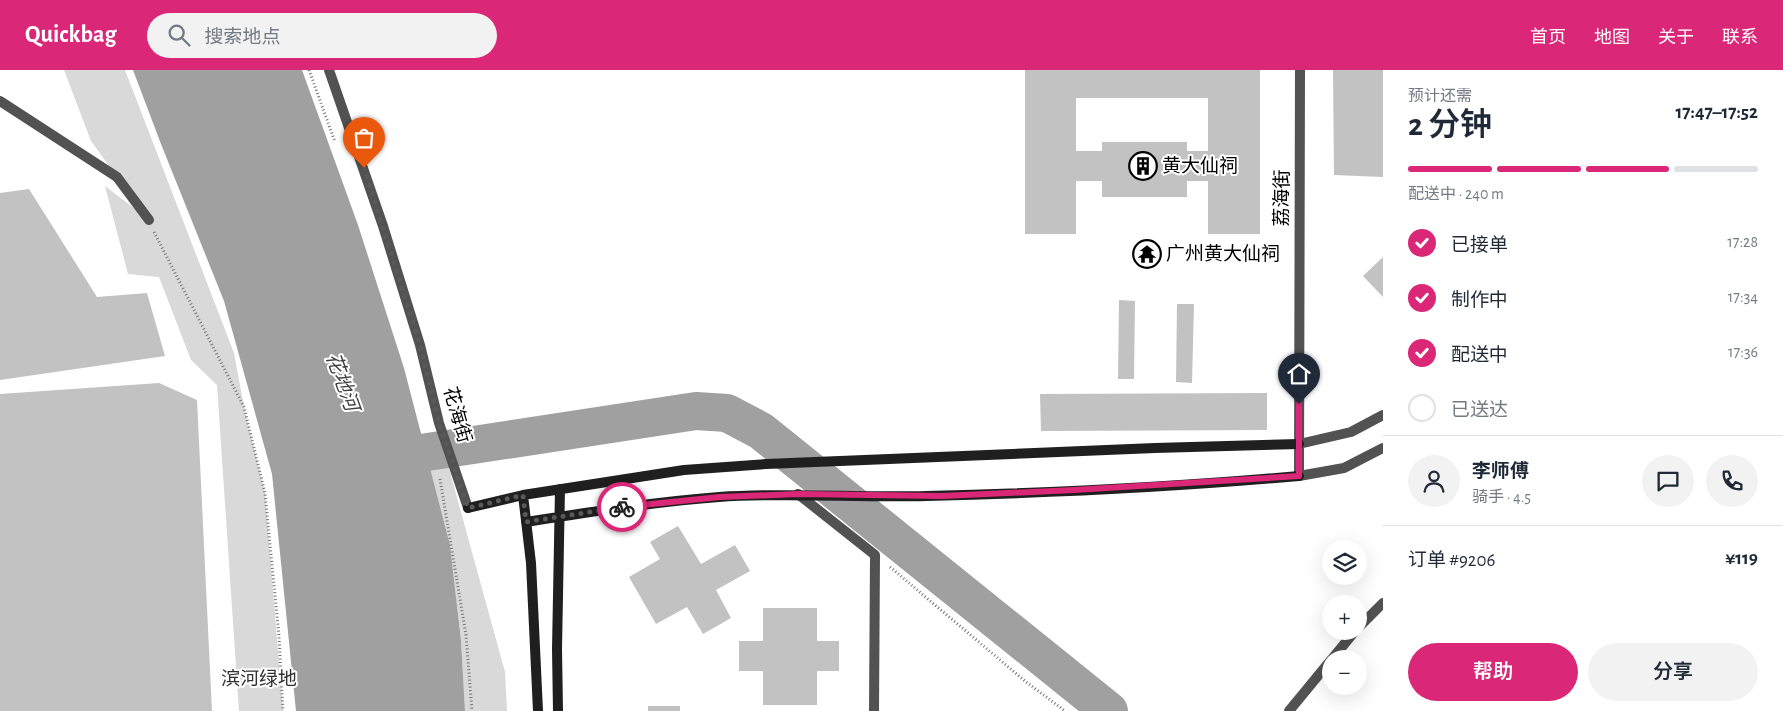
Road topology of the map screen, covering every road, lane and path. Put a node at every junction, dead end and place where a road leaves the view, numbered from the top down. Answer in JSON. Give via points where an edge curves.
{"nodes":[{"id":1,"x":329,"y":70,"type":"edge"},
{"id":2,"x":1300,"y":70,"type":"edge"},
{"id":3,"x":0,"y":101,"type":"edge"},
{"id":4,"x":148,"y":220,"type":"joint"},
{"id":5,"x":1383,"y":415,"type":"edge"},
{"id":6,"x":1299,"y":444,"type":"junction"},
{"id":7,"x":1383,"y":448,"type":"edge"},
{"id":8,"x":1299,"y":476,"type":"junction"},
{"id":9,"x":440,"y":477,"type":"dead end"},
{"id":10,"x":560,"y":489,"type":"junction"},
{"id":11,"x":798,"y":494,"type":"junction"},
{"id":12,"x":523,"y":495,"type":"junction"},
{"id":13,"x":560,"y":517,"type":"junction"},
{"id":14,"x":526,"y":522,"type":"junction"},
{"id":15,"x":876,"y":555,"type":"junction"},
{"id":16,"x":1383,"y":603,"type":"edge"},
{"id":17,"x":1367,"y":619,"type":"edge"},
{"id":18,"x":1348,"y":640,"type":"edge"},
{"id":19,"x":1339,"y":650,"type":"edge"},
{"id":20,"x":1322,"y":671,"type":"edge"},
{"id":21,"x":283,"y":711,"type":"edge"},
{"id":22,"x":472,"y":711,"type":"edge"},
{"id":23,"x":538,"y":711,"type":"edge"},
{"id":24,"x":558,"y":711,"type":"edge"},
{"id":25,"x":874,"y":711,"type":"edge"},
{"id":26,"x":1065,"y":711,"type":"edge"},
{"id":27,"x":1289,"y":711,"type":"edge"}],
"edges":[{"from":1,"to":12,"type":"street","name":"花海街","via":[[402,284],[438,420],[468,508]]},
{"from":2,"to":6,"type":"street","name":"荔海街"},
{"from":3,"to":4,"type":"street","via":[[117,177]]},
{"from":4,"to":21,"type":"path","via":[[244,407],[266,493]]},
{"from":5,"to":6,"type":"street","via":[[1351,432]]},
{"from":6,"to":8,"type":"street","name":"荔海街"},
{"from":6,"to":10,"type":"street","name":"花海街","via":[[766,464],[684,470]]},
{"from":7,"to":8,"type":"street","via":[[1344,468]]},
{"from":8,"to":11,"type":"street","via":[[1036,492],[923,496]]},
{"from":9,"to":22,"type":"path","via":[[466,635]]},
{"from":10,"to":12,"type":"street","name":"花海街"},
{"from":10,"to":13,"type":"street"},
{"from":11,"to":13,"type":"street","via":[[644,504]]},
{"from":11,"to":15,"type":"street"},
{"from":12,"to":14,"type":"street"},
{"from":13,"to":14,"type":"street"},
{"from":13,"to":24,"type":"street"},
{"from":14,"to":23,"type":"street"},
{"from":15,"to":25,"type":"street"},
{"from":15,"to":26,"type":"path"},
{"from":16,"to":17,"type":"street"},
{"from":18,"to":19,"type":"street"},
{"from":20,"to":27,"type":"street"}]}
